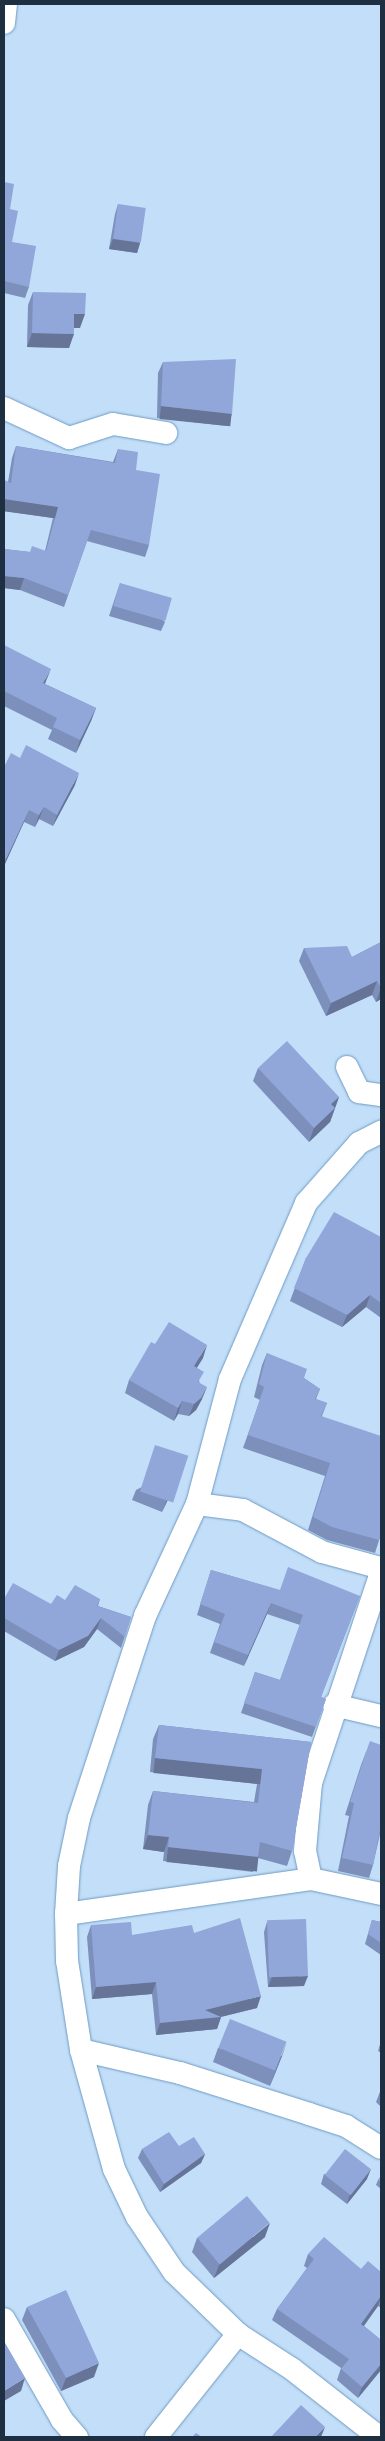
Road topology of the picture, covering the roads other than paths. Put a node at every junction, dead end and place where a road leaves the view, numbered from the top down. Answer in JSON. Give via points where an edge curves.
{"nodes":[{"id":1,"x":6,"y":4,"type":"edge"},
{"id":2,"x":4,"y":23,"type":"edge"},
{"id":3,"x":4,"y":408,"type":"edge"},
{"id":4,"x":166,"y":433,"type":"dead end"},
{"id":5,"x":347,"y":1068,"type":"dead end"},
{"id":6,"x":381,"y":1095,"type":"edge"},
{"id":7,"x":381,"y":1132,"type":"edge"},
{"id":8,"x":197,"y":1504,"type":"junction"},
{"id":9,"x":381,"y":1568,"type":"edge"},
{"id":10,"x":381,"y":1572,"type":"edge"},
{"id":11,"x":334,"y":1705,"type":"junction"},
{"id":12,"x":381,"y":1716,"type":"edge"},
{"id":13,"x":311,"y":1879,"type":"junction"},
{"id":14,"x":381,"y":1894,"type":"edge"},
{"id":15,"x":66,"y":1914,"type":"junction"},
{"id":16,"x":81,"y":2050,"type":"junction"},
{"id":17,"x":381,"y":2148,"type":"edge"},
{"id":18,"x":4,"y":2319,"type":"edge"},
{"id":19,"x":238,"y":2334,"type":"junction"},
{"id":20,"x":77,"y":2437,"type":"edge"},
{"id":21,"x":156,"y":2437,"type":"edge"},
{"id":22,"x":379,"y":2437,"type":"edge"}],
"edges":[{"from":1,"to":2,"type":"street"},
{"from":3,"to":4,"type":"street","via":[[69,438],[113,424]]},
{"from":5,"to":6,"type":"street","via":[[359,1092]]},
{"from":7,"to":8,"type":"street","via":[[359,1143],[306,1203],[230,1379]]},
{"from":8,"to":9,"type":"street","via":[[243,1510],[322,1552]]},
{"from":8,"to":15,"type":"street","via":[[145,1616],[79,1818],[69,1866]]},
{"from":10,"to":11,"type":"street"},
{"from":11,"to":12,"type":"street"},
{"from":11,"to":13,"type":"street","via":[[311,1783],[305,1851]]},
{"from":13,"to":14,"type":"street"},
{"from":13,"to":15,"type":"street"},
{"from":15,"to":16,"type":"street","via":[[67,1961]]},
{"from":16,"to":17,"type":"street","via":[[180,2073],[346,2126]]},
{"from":16,"to":19,"type":"street","via":[[114,2169],[137,2217],[174,2272]]},
{"from":18,"to":20,"type":"street","via":[[62,2420]]},
{"from":19,"to":21,"type":"street"},
{"from":19,"to":22,"type":"street","via":[[292,2369]]}]}
